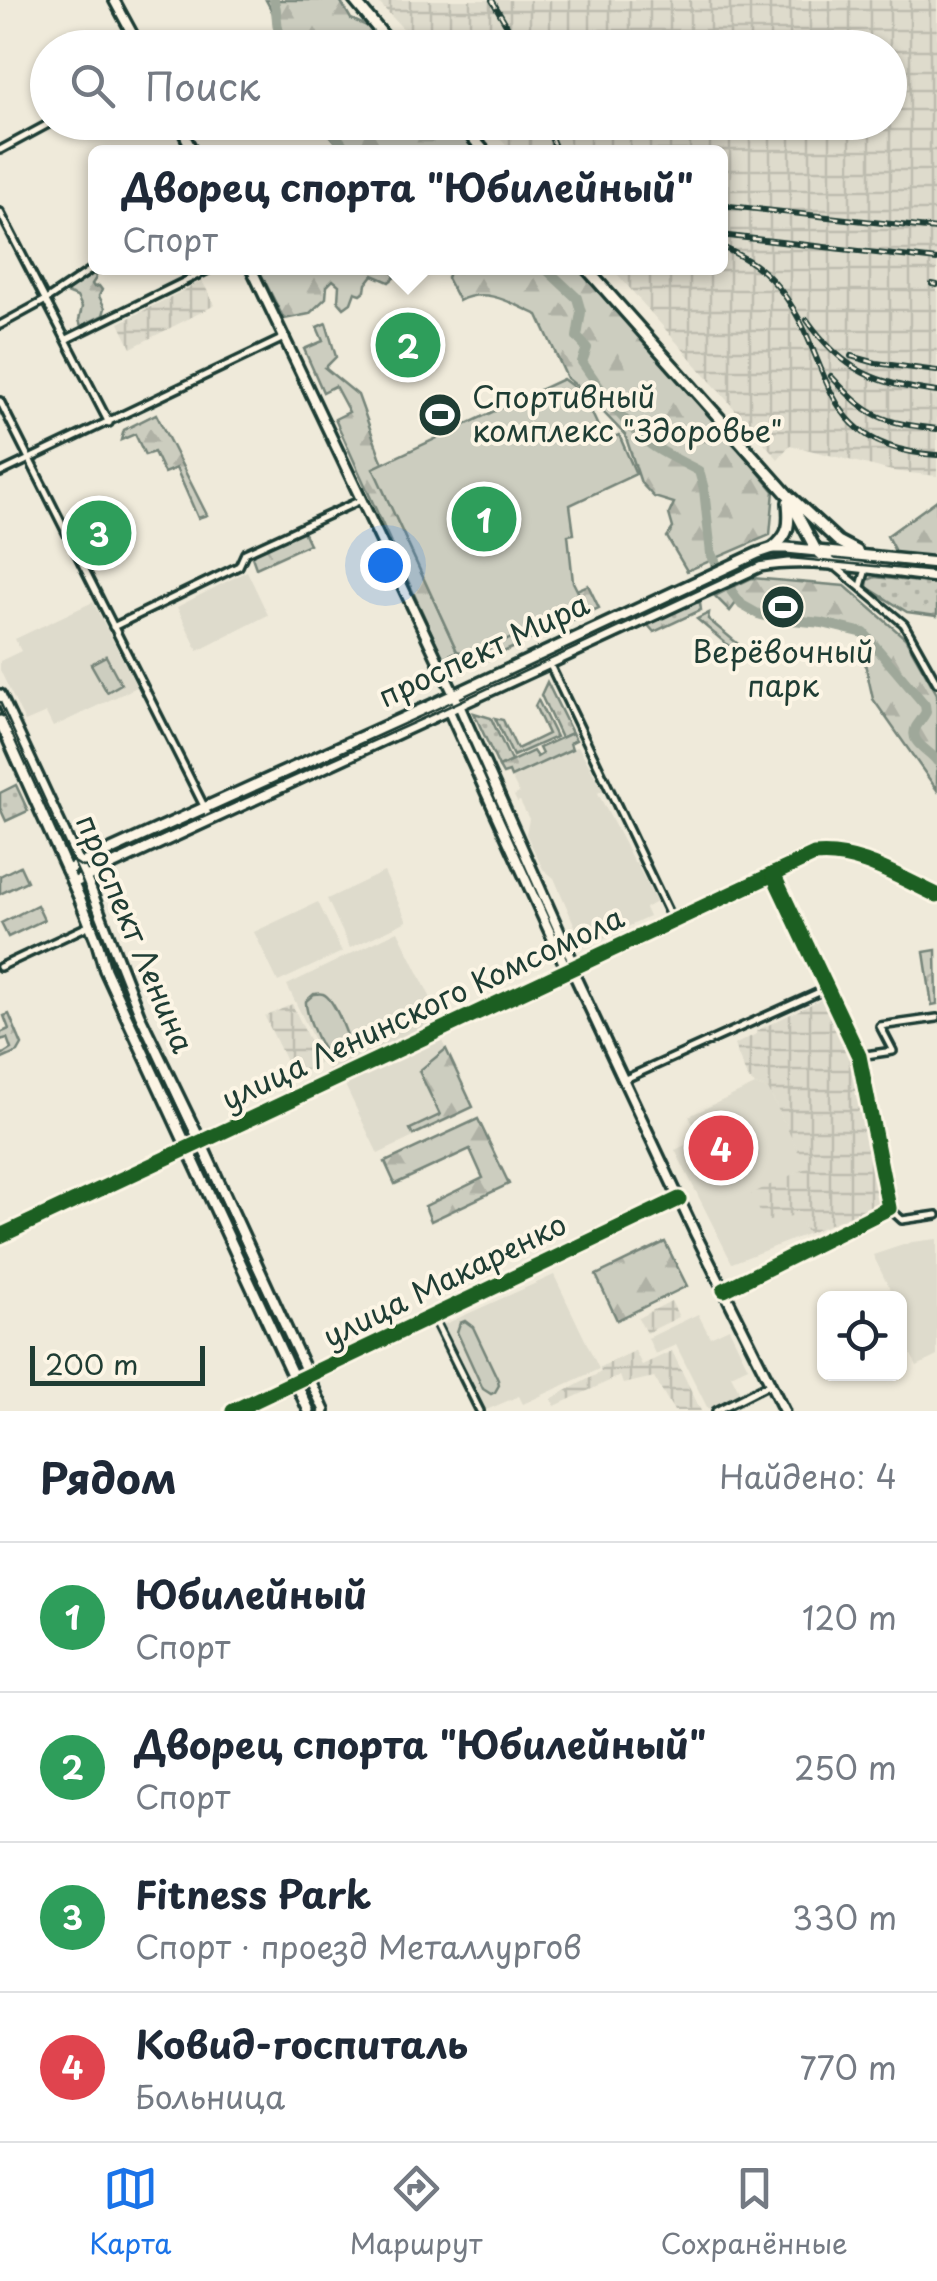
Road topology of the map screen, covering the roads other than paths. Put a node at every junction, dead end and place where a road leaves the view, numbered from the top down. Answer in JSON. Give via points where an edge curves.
{"nodes":[{"id":1,"x":114,"y":0,"type":"edge"},
{"id":2,"x":354,"y":0,"type":"edge"},
{"id":3,"x":130,"y":30,"type":"edge"},
{"id":4,"x":379,"y":30,"type":"edge"},
{"id":5,"x":30,"y":134,"type":"edge"},
{"id":6,"x":0,"y":150,"type":"edge"},
{"id":7,"x":0,"y":212,"type":"edge"},
{"id":8,"x":88,"y":272,"type":"edge"},
{"id":9,"x":198,"y":275,"type":"edge"},
{"id":10,"x":255,"y":275,"type":"edge"},
{"id":11,"x":592,"y":275,"type":"edge"},
{"id":12,"x":46,"y":300,"type":"junction"},
{"id":13,"x":0,"y":325,"type":"edge"},
{"id":14,"x":286,"y":337,"type":"junction"},
{"id":15,"x":66,"y":340,"type":"junction"},
{"id":16,"x":0,"y":401,"type":"edge"},
{"id":17,"x":109,"y":422,"type":"junction"},
{"id":18,"x":30,"y":459,"type":"junction"},
{"id":19,"x":0,"y":473,"type":"edge"},
{"id":20,"x":787,"y":494,"type":"junction"},
{"id":21,"x":362,"y":499,"type":"junction"},
{"id":22,"x":772,"y":548,"type":"junction"},
{"id":23,"x":816,"y":550,"type":"junction"},
{"id":24,"x":865,"y":555,"type":"junction"},
{"id":25,"x":937,"y":563,"type":"edge"},
{"id":26,"x":834,"y":566,"type":"junction"},
{"id":27,"x":866,"y":569,"type":"junction"},
{"id":28,"x":937,"y":577,"type":"edge"},
{"id":29,"x":861,"y":586,"type":"junction"},
{"id":30,"x":113,"y":627,"type":"junction"},
{"id":31,"x":544,"y":652,"type":"junction"},
{"id":32,"x":550,"y":664,"type":"junction"},
{"id":33,"x":937,"y":683,"type":"edge"},
{"id":34,"x":1,"y":697,"type":"edge"},
{"id":35,"x":456,"y":699,"type":"junction"},
{"id":36,"x":448,"y":710,"type":"junction"},
{"id":37,"x":0,"y":721,"type":"edge"},
{"id":38,"x":376,"y":729,"type":"junction"},
{"id":39,"x":11,"y":731,"type":"junction"},
{"id":40,"x":357,"y":737,"type":"junction"},
{"id":41,"x":380,"y":740,"type":"junction"},
{"id":42,"x":362,"y":748,"type":"junction"},
{"id":43,"x":303,"y":762,"type":"junction"},
{"id":44,"x":308,"y":773,"type":"junction"},
{"id":45,"x":31,"y":775,"type":"junction"},
{"id":46,"x":222,"y":798,"type":"junction"},
{"id":47,"x":204,"y":806,"type":"junction"},
{"id":48,"x":226,"y":810,"type":"junction"},
{"id":49,"x":210,"y":818,"type":"junction"},
{"id":50,"x":167,"y":824,"type":"junction"},
{"id":51,"x":172,"y":836,"type":"junction"},
{"id":52,"x":78,"y":864,"type":"junction"},
{"id":53,"x":67,"y":870,"type":"junction"},
{"id":54,"x":773,"y":874,"type":"junction"},
{"id":55,"x":84,"y":877,"type":"junction"},
{"id":56,"x":73,"y":883,"type":"junction"},
{"id":57,"x":937,"y":894,"type":"edge"},
{"id":58,"x":673,"y":922,"type":"junction"},
{"id":59,"x":90,"y":925,"type":"junction"},
{"id":60,"x":110,"y":936,"type":"junction"},
{"id":61,"x":97,"y":942,"type":"junction"},
{"id":62,"x":119,"y":965,"type":"junction"},
{"id":63,"x":0,"y":967,"type":"edge"},
{"id":64,"x":105,"y":970,"type":"junction"},
{"id":65,"x":572,"y":970,"type":"junction"},
{"id":66,"x":826,"y":988,"type":"junction"},
{"id":67,"x":139,"y":1015,"type":"junction"},
{"id":68,"x":937,"y":1018,"type":"edge"},
{"id":69,"x":128,"y":1020,"type":"junction"},
{"id":70,"x":150,"y":1039,"type":"junction"},
{"id":71,"x":138,"y":1044,"type":"junction"},
{"id":72,"x":860,"y":1056,"type":"junction"},
{"id":73,"x":168,"y":1074,"type":"junction"},
{"id":74,"x":155,"y":1080,"type":"junction"},
{"id":75,"x":622,"y":1081,"type":"junction"},
{"id":76,"x":173,"y":1086,"type":"junction"},
{"id":77,"x":160,"y":1092,"type":"junction"},
{"id":78,"x":201,"y":1143,"type":"junction"},
{"id":79,"x":186,"y":1150,"type":"junction"},
{"id":80,"x":679,"y":1199,"type":"junction"},
{"id":81,"x":889,"y":1208,"type":"junction"},
{"id":82,"x":937,"y":1214,"type":"edge"},
{"id":83,"x":0,"y":1236,"type":"edge"},
{"id":84,"x":253,"y":1257,"type":"junction"},
{"id":85,"x":240,"y":1264,"type":"junction"},
{"id":86,"x":724,"y":1290,"type":"junction"},
{"id":87,"x":432,"y":1317,"type":"junction"},
{"id":88,"x":308,"y":1377,"type":"junction"},
{"id":89,"x":295,"y":1383,"type":"junction"},
{"id":90,"x":770,"y":1383,"type":"junction"},
{"id":91,"x":233,"y":1411,"type":"edge"},
{"id":92,"x":309,"y":1411,"type":"edge"},
{"id":93,"x":324,"y":1411,"type":"edge"},
{"id":94,"x":480,"y":1411,"type":"edge"},
{"id":95,"x":716,"y":1411,"type":"edge"},
{"id":96,"x":784,"y":1411,"type":"edge"}],
"edges":[{"from":1,"to":3,"type":"main road"},
{"from":2,"to":4,"type":"main road"},
{"from":5,"to":6,"type":"street"},
{"from":7,"to":12,"type":"street"},
{"from":8,"to":12,"type":"street"},
{"from":9,"to":15,"type":"street"},
{"from":10,"to":14,"type":"main road"},
{"from":11,"to":20,"type":"main road"},
{"from":12,"to":13,"type":"street"},
{"from":12,"to":15,"type":"street"},
{"from":14,"to":17,"type":"street"},
{"from":14,"to":21,"type":"main road"},
{"from":15,"to":17,"type":"street"},
{"from":16,"to":18,"type":"street"},
{"from":17,"to":18,"type":"street"},
{"from":18,"to":19,"type":"street"},
{"from":18,"to":30,"type":"street"},
{"from":20,"to":22,"type":"main road","via":[[784,538]]},
{"from":20,"to":23,"type":"main road"},
{"from":20,"to":24,"type":"main road","via":[[838,542]]},
{"from":21,"to":30,"type":"street","via":[[245,553],[238,566]]},
{"from":21,"to":35,"type":"main road"},
{"from":22,"to":23,"type":"main road","name":"проспект Мира"},
{"from":22,"to":31,"type":"main road","name":"проспект Мира"},
{"from":23,"to":24,"type":"main road","name":"проспект Мира"},
{"from":23,"to":26,"type":"main road"},
{"from":24,"to":25,"type":"main road","name":"проспект Мира"},
{"from":24,"to":27,"type":"main road"},
{"from":26,"to":27,"type":"main road","name":"проспект Мира"},
{"from":26,"to":29,"type":"street"},
{"from":26,"to":32,"type":"main road","name":"проспект Мира","via":[[760,566]]},
{"from":27,"to":28,"type":"main road","name":"проспект Мира"},
{"from":27,"to":29,"type":"street"},
{"from":29,"to":33,"type":"street","via":[[904,624]]},
{"from":30,"to":47,"type":"street"},
{"from":31,"to":32,"type":"street"},
{"from":31,"to":35,"type":"main road","name":"проспект Мира"},
{"from":32,"to":35,"type":"main road","name":"проспект Мира"},
{"from":32,"to":58,"type":"street"},
{"from":34,"to":39,"type":"main road","name":"проспект Ленина"},
{"from":35,"to":36,"type":"main road","name":"проспект Мира"},
{"from":35,"to":38,"type":"main road","name":"проспект Мира"},
{"from":35,"to":65,"type":"main road"},
{"from":36,"to":41,"type":"main road","name":"проспект Мира"},
{"from":36,"to":65,"type":"main road"},
{"from":37,"to":39,"type":"main road","name":"проспект Ленина"},
{"from":38,"to":40,"type":"main road","name":"проспект Мира"},
{"from":38,"to":41,"type":"street"},
{"from":39,"to":45,"type":"main road","name":"проспект Ленина"},
{"from":40,"to":42,"type":"street"},
{"from":40,"to":43,"type":"main road","name":"проспект Мира"},
{"from":41,"to":42,"type":"main road","name":"проспект Мира"},
{"from":42,"to":44,"type":"main road","name":"проспект Мира"},
{"from":43,"to":44,"type":"street"},
{"from":43,"to":46,"type":"main road","name":"проспект Мира"},
{"from":44,"to":48,"type":"main road","name":"проспект Мира"},
{"from":45,"to":52,"type":"main road","name":"проспект Ленина"},
{"from":45,"to":53,"type":"main road","name":"проспект Ленина"},
{"from":46,"to":47,"type":"main road","name":"проспект Мира"},
{"from":46,"to":48,"type":"street"},
{"from":47,"to":49,"type":"street"},
{"from":47,"to":50,"type":"main road","name":"проспект Мира"},
{"from":48,"to":49,"type":"main road","name":"проспект Мира"},
{"from":49,"to":51,"type":"main road","name":"проспект Мира"},
{"from":50,"to":51,"type":"street"},
{"from":50,"to":52,"type":"main road","name":"проспект Мира"},
{"from":51,"to":55,"type":"main road","name":"проспект Мира"},
{"from":52,"to":53,"type":"main road","name":"проспект Мира"},
{"from":52,"to":55,"type":"main road","name":"проспект Ленина"},
{"from":53,"to":56,"type":"main road","name":"проспект Ленина"},
{"from":54,"to":57,"type":"main road","name":"улица Ленинского Комсомола","via":[[834,853]]},
{"from":54,"to":58,"type":"main road","name":"улица Ленинского Комсомола"},
{"from":54,"to":66,"type":"street"},
{"from":55,"to":56,"type":"main road","name":"проспект Мира"},
{"from":55,"to":60,"type":"main road","name":"проспект Ленина"},
{"from":56,"to":59,"type":"main road","name":"проспект Ленина"},
{"from":58,"to":65,"type":"main road","name":"улица Ленинского Комсомола"},
{"from":59,"to":61,"type":"main road","name":"проспект Ленина"},
{"from":59,"to":63,"type":"street"},
{"from":60,"to":61,"type":"street"},
{"from":60,"to":62,"type":"main road","name":"проспект Ленина"},
{"from":61,"to":64,"type":"main road","name":"проспект Ленина"},
{"from":62,"to":64,"type":"street"},
{"from":62,"to":67,"type":"main road","name":"проспект Ленина"},
{"from":64,"to":69,"type":"main road","name":"проспект Ленина"},
{"from":65,"to":75,"type":"main road"},
{"from":65,"to":78,"type":"main road","name":"улица Ленинского Комсомола"},
{"from":66,"to":72,"type":"street"},
{"from":66,"to":75,"type":"street"},
{"from":67,"to":69,"type":"street"},
{"from":67,"to":70,"type":"main road","name":"проспект Ленина"},
{"from":68,"to":72,"type":"street","via":[[880,1026],[892,1051]]},
{"from":69,"to":71,"type":"main road","name":"проспект Ленина"},
{"from":70,"to":71,"type":"street"},
{"from":70,"to":73,"type":"main road","name":"проспект Ленина"},
{"from":71,"to":74,"type":"main road","name":"проспект Ленина"},
{"from":72,"to":81,"type":"street"},
{"from":73,"to":74,"type":"street"},
{"from":73,"to":76,"type":"main road","name":"проспект Ленина"},
{"from":74,"to":77,"type":"main road","name":"проспект Ленина"},
{"from":75,"to":80,"type":"main road"},
{"from":76,"to":77,"type":"street"},
{"from":76,"to":78,"type":"main road","name":"проспект Ленина"},
{"from":77,"to":79,"type":"main road","name":"проспект Ленина"},
{"from":78,"to":79,"type":"main road","name":"улица Ленинского Комсомола"},
{"from":78,"to":84,"type":"main road","name":"проспект Ленина"},
{"from":79,"to":83,"type":"main road","name":"улица Ленинского Комсомола"},
{"from":79,"to":85,"type":"main road","name":"проспект Ленина"},
{"from":80,"to":86,"type":"main road"},
{"from":80,"to":87,"type":"main road","name":"улица Макаренко"},
{"from":81,"to":82,"type":"street","via":[[902,1220]]},
{"from":81,"to":86,"type":"street"},
{"from":84,"to":85,"type":"street"},
{"from":84,"to":88,"type":"main road","name":"проспект Ленина"},
{"from":85,"to":89,"type":"main road","name":"проспект Ленина"},
{"from":86,"to":90,"type":"main road"},
{"from":87,"to":88,"type":"main road","name":"улица Макаренко"},
{"from":87,"to":94,"type":"street"},
{"from":88,"to":89,"type":"main road","name":"улица Макаренко"},
{"from":88,"to":93,"type":"main road","name":"проспект Ленина"},
{"from":89,"to":91,"type":"main road","name":"улица Макаренко"},
{"from":89,"to":92,"type":"main road","name":"проспект Ленина"},
{"from":90,"to":95,"type":"street"},
{"from":90,"to":96,"type":"main road"}]}
